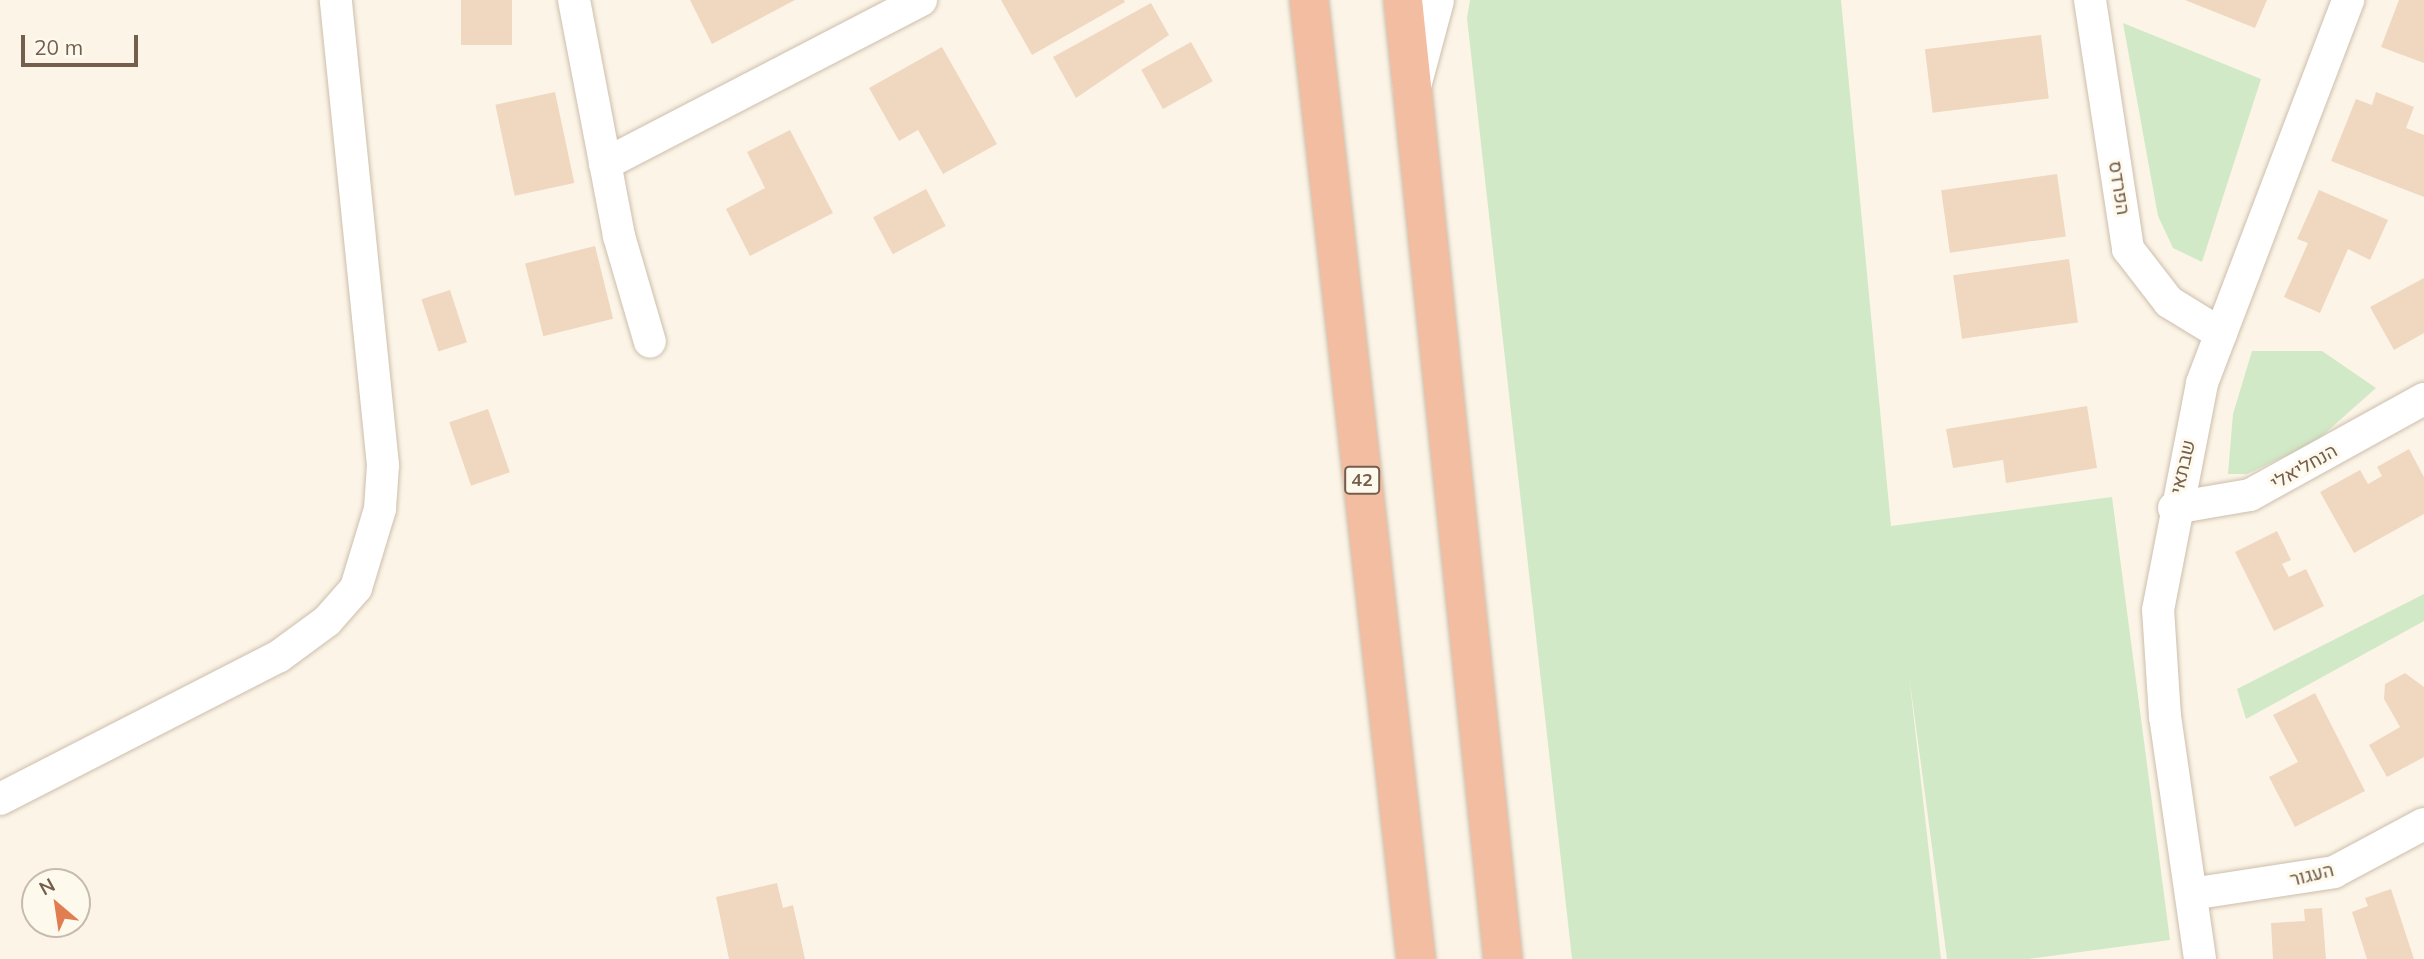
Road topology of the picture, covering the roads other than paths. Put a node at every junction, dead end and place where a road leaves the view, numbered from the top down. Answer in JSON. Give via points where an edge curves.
{"nodes":[{"id":1,"x":336,"y":0,"type":"edge"},
{"id":2,"x":573,"y":0,"type":"edge"},
{"id":3,"x":921,"y":0,"type":"edge"},
{"id":4,"x":1309,"y":0,"type":"edge"},
{"id":5,"x":1403,"y":0,"type":"edge"},
{"id":6,"x":1435,"y":0,"type":"edge"},
{"id":7,"x":2090,"y":0,"type":"edge"},
{"id":8,"x":2348,"y":0,"type":"edge"},
{"id":9,"x":1412,"y":88,"type":"junction"},
{"id":10,"x":605,"y":164,"type":"junction"},
{"id":11,"x":2221,"y":334,"type":"junction"},
{"id":12,"x":650,"y":342,"type":"dead end"},
{"id":13,"x":2424,"y":399,"type":"edge"},
{"id":14,"x":2174,"y":508,"type":"junction"},
{"id":15,"x":0,"y":799,"type":"edge"},
{"id":16,"x":2424,"y":824,"type":"edge"},
{"id":17,"x":2191,"y":894,"type":"junction"},
{"id":18,"x":1416,"y":959,"type":"edge"},
{"id":19,"x":1503,"y":959,"type":"edge"},
{"id":20,"x":2200,"y":959,"type":"edge"}],
"edges":[{"from":1,"to":15,"type":"street","via":[[383,465],[380,509],[356,588],[327,621],[278,657]]},
{"from":2,"to":10,"type":"street"},
{"from":3,"to":10,"type":"street"},
{"from":4,"to":18,"type":"highway","number":"42"},
{"from":5,"to":9,"type":"highway"},
{"from":6,"to":9,"type":"street"},
{"from":7,"to":11,"type":"street","name":"הפרדס","via":[[2128,249],[2169,302]]},
{"from":8,"to":11,"type":"street","name":"שבתאי"},
{"from":9,"to":19,"type":"highway"},
{"from":10,"to":12,"type":"street"},
{"from":11,"to":14,"type":"street","name":"שבתאי","via":[[2202,383]]},
{"from":13,"to":14,"type":"street","name":"הנחליאלי","via":[[2250,495]]},
{"from":14,"to":17,"type":"street","name":"שבתאי","via":[[2158,610],[2165,717]]},
{"from":16,"to":17,"type":"street","name":"העגור","via":[[2334,872]]},
{"from":17,"to":20,"type":"street","name":"שבתאי"}]}
